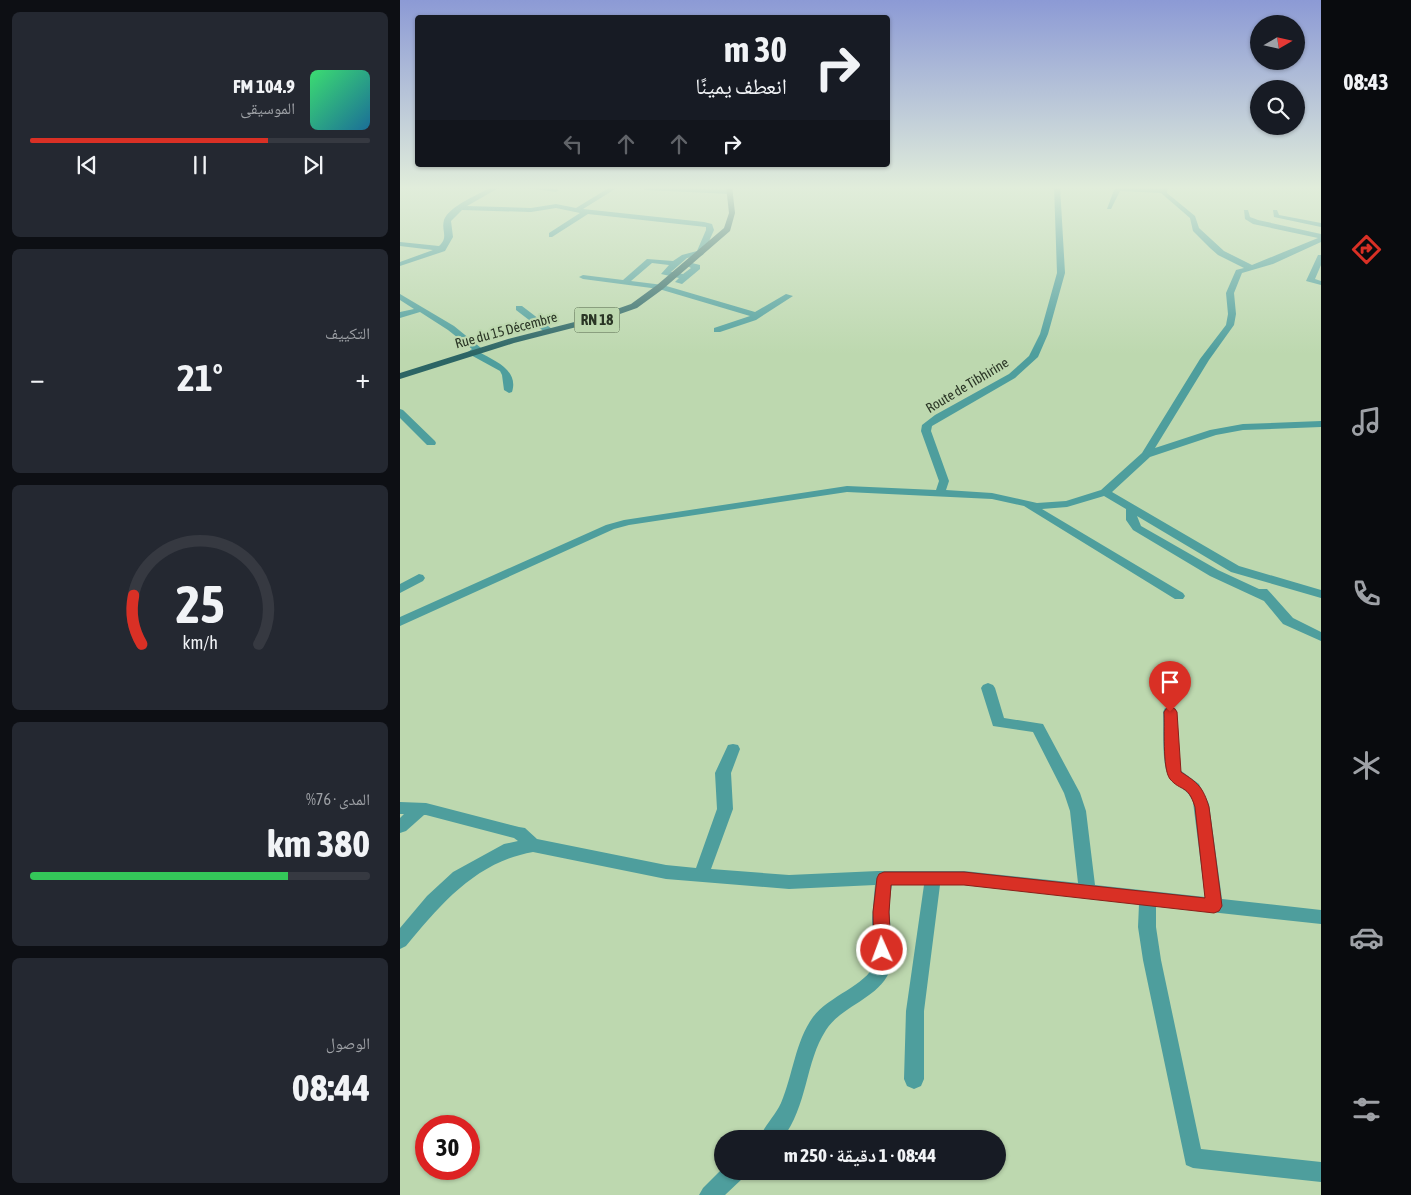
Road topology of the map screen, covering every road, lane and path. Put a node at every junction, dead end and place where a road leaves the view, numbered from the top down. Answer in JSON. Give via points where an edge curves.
{"nodes":[{"id":1,"x":448,"y":242,"type":"edge"},
{"id":2,"x":705,"y":242,"type":"edge"},
{"id":3,"x":713,"y":242,"type":"edge"},
{"id":4,"x":1060,"y":242,"type":"edge"},
{"id":5,"x":1209,"y":242,"type":"edge"},
{"id":6,"x":1311,"y":242,"type":"edge"},
{"id":7,"x":400,"y":244,"type":"edge"},
{"id":8,"x":1307,"y":244,"type":"junction"},
{"id":9,"x":442,"y":249,"type":"junction"},
{"id":10,"x":700,"y":253,"type":"junction"},
{"id":11,"x":1320,"y":260,"type":"edge"},
{"id":12,"x":674,"y":263,"type":"junction"},
{"id":13,"x":400,"y":264,"type":"edge"},
{"id":14,"x":688,"y":264,"type":"junction"},
{"id":15,"x":1249,"y":268,"type":"junction"},
{"id":16,"x":675,"y":275,"type":"junction"},
{"id":17,"x":584,"y":276,"type":"dead end"},
{"id":18,"x":686,"y":277,"type":"junction"},
{"id":19,"x":624,"y":282,"type":"junction"},
{"id":20,"x":1321,"y":283,"type":"edge"},
{"id":21,"x":665,"y":289,"type":"junction"},
{"id":22,"x":400,"y":296,"type":"edge"},
{"id":23,"x":789,"y":296,"type":"dead end"},
{"id":24,"x":422,"y":308,"type":"junction"},
{"id":25,"x":520,"y":308,"type":"dead end"},
{"id":26,"x":400,"y":315,"type":"edge"},
{"id":27,"x":756,"y":315,"type":"junction"},
{"id":28,"x":717,"y":330,"type":"dead end"},
{"id":29,"x":549,"y":331,"type":"junction"},
{"id":30,"x":475,"y":351,"type":"junction"},
{"id":31,"x":400,"y":376,"type":"edge"},
{"id":32,"x":509,"y":390,"type":"dead end"},
{"id":33,"x":400,"y":412,"type":"edge"},
{"id":34,"x":1321,"y":424,"type":"edge"},
{"id":35,"x":430,"y":443,"type":"dead end"},
{"id":36,"x":1146,"y":454,"type":"junction"},
{"id":37,"x":1105,"y":492,"type":"junction"},
{"id":38,"x":940,"y":493,"type":"junction"},
{"id":39,"x":1026,"y":504,"type":"junction"},
{"id":40,"x":1131,"y":506,"type":"junction"},
{"id":41,"x":1252,"y":575,"type":"junction"},
{"id":42,"x":419,"y":578,"type":"dead end"},
{"id":43,"x":400,"y":588,"type":"edge"},
{"id":44,"x":1321,"y":594,"type":"edge"},
{"id":45,"x":1179,"y":596,"type":"dead end"},
{"id":46,"x":1268,"y":598,"type":"junction"},
{"id":47,"x":400,"y":622,"type":"edge"},
{"id":48,"x":1321,"y":637,"type":"edge"},
{"id":49,"x":988,"y":688,"type":"dead end"},
{"id":50,"x":1170,"y":712,"type":"dead end"},
{"id":51,"x":733,"y":749,"type":"dead end"},
{"id":52,"x":400,"y":808,"type":"edge"},
{"id":53,"x":421,"y":808,"type":"junction"},
{"id":54,"x":400,"y":827,"type":"edge"},
{"id":55,"x":533,"y":845,"type":"junction"},
{"id":56,"x":701,"y":875,"type":"junction"},
{"id":57,"x":884,"y":878,"type":"junction"},
{"id":58,"x":933,"y":878,"type":"junction"},
{"id":59,"x":1087,"y":892,"type":"junction"},
{"id":60,"x":1148,"y":899,"type":"junction"},
{"id":61,"x":1214,"y":906,"type":"junction"},
{"id":62,"x":1321,"y":917,"type":"edge"},
{"id":63,"x":400,"y":941,"type":"edge"},
{"id":64,"x":914,"y":1079,"type":"dead end"},
{"id":65,"x":778,"y":1130,"type":"edge"},
{"id":66,"x":1321,"y":1172,"type":"edge"},
{"id":67,"x":726,"y":1180,"type":"edge"},
{"id":68,"x":710,"y":1195,"type":"edge"}],
"edges":[{"from":1,"to":9,"type":"street"},
{"from":2,"to":10,"type":"street"},
{"from":3,"to":10,"type":"main road","name":"Rue du 15 Décembre","number":"RN 18"},
{"from":4,"to":38,"type":"street","name":"Route de Tibhirine","via":[[1061,273],[1044,334],[1033,357],[1012,376],[927,425],[926,432],[944,481]]},
{"from":5,"to":15,"type":"street","via":[[1221,253]]},
{"from":6,"to":8,"type":"street"},
{"from":7,"to":9,"type":"street"},
{"from":8,"to":11,"type":"street","via":[[1317,250]]},
{"from":8,"to":15,"type":"street"},
{"from":9,"to":13,"type":"street"},
{"from":10,"to":12,"type":"street","via":[[688,253]]},
{"from":10,"to":14,"type":"main road","name":"Rue du 15 Décembre","number":"RN 18"},
{"from":11,"to":20,"type":"street","via":[[1310,281]]},
{"from":12,"to":16,"type":"street","via":[[665,274]]},
{"from":12,"to":19,"type":"street","via":[[650,260]]},
{"from":14,"to":16,"type":"main road","name":"Rue du 15 Décembre","number":"RN 18"},
{"from":14,"to":18,"type":"street","via":[[697,267]]},
{"from":15,"to":36,"type":"street","via":[[1239,272],[1230,293],[1230,325]]},
{"from":16,"to":18,"type":"street"},
{"from":16,"to":21,"type":"main road","name":"Rue du 15 Décembre","number":"RN 18"},
{"from":17,"to":19,"type":"street"},
{"from":18,"to":21,"type":"street"},
{"from":19,"to":21,"type":"street"},
{"from":21,"to":27,"type":"street"},
{"from":21,"to":29,"type":"main road","name":"Rue du 15 Décembre","number":"RN 18","via":[[623,311]]},
{"from":22,"to":24,"type":"street"},
{"from":23,"to":27,"type":"street"},
{"from":24,"to":26,"type":"street"},
{"from":24,"to":30,"type":"street"},
{"from":25,"to":29,"type":"street"},
{"from":27,"to":28,"type":"street"},
{"from":29,"to":30,"type":"main road","name":"Rue du 15 Décembre","number":"RN 18"},
{"from":30,"to":31,"type":"main road","name":"Rue du 15 Décembre","number":"RN 18"},
{"from":30,"to":32,"type":"street","via":[[503,369]]},
{"from":33,"to":35,"type":"street"},
{"from":34,"to":36,"type":"street","via":[[1243,427],[1214,432]]},
{"from":36,"to":37,"type":"street"},
{"from":37,"to":39,"type":"street","via":[[1067,504]]},
{"from":37,"to":40,"type":"street"},
{"from":38,"to":39,"type":"street","via":[[992,496]]},
{"from":38,"to":47,"type":"street","via":[[848,489],[628,522],[610,527]]},
{"from":39,"to":45,"type":"street"},
{"from":40,"to":41,"type":"street","via":[[1206,554]]},
{"from":40,"to":46,"type":"street","via":[[1132,520],[1137,528],[1214,572]]},
{"from":41,"to":44,"type":"street"},
{"from":41,"to":46,"type":"street"},
{"from":42,"to":43,"type":"street"},
{"from":46,"to":48,"type":"street","via":[[1288,621]]},
{"from":49,"to":59,"type":"street","via":[[998,722],[1038,728],[1072,793],[1078,811]]},
{"from":50,"to":61,"type":"street","via":[[1173,770],[1175,776],[1193,787],[1200,801]]},
{"from":51,"to":56,"type":"street","via":[[723,773],[725,809]]},
{"from":52,"to":53,"type":"street"},
{"from":53,"to":54,"type":"street"},
{"from":53,"to":55,"type":"street","via":[[519,832]]},
{"from":55,"to":56,"type":"street","via":[[666,872]]},
{"from":55,"to":63,"type":"street","via":[[510,849],[459,877],[433,901]]},
{"from":56,"to":57,"type":"street","via":[[789,882]]},
{"from":57,"to":58,"type":"street"},
{"from":57,"to":65,"type":"street","via":[[881,912],[883,966],[877,980],[829,1011],[816,1029],[792,1102]]},
{"from":58,"to":59,"type":"street","via":[[964,878]]},
{"from":58,"to":64,"type":"street","via":[[915,1011]]},
{"from":59,"to":60,"type":"street"},
{"from":60,"to":61,"type":"street"},
{"from":60,"to":66,"type":"street","via":[[1147,927],[1152,960],[1193,1158]]},
{"from":61,"to":62,"type":"street"},
{"from":67,"to":68,"type":"street"}]}
